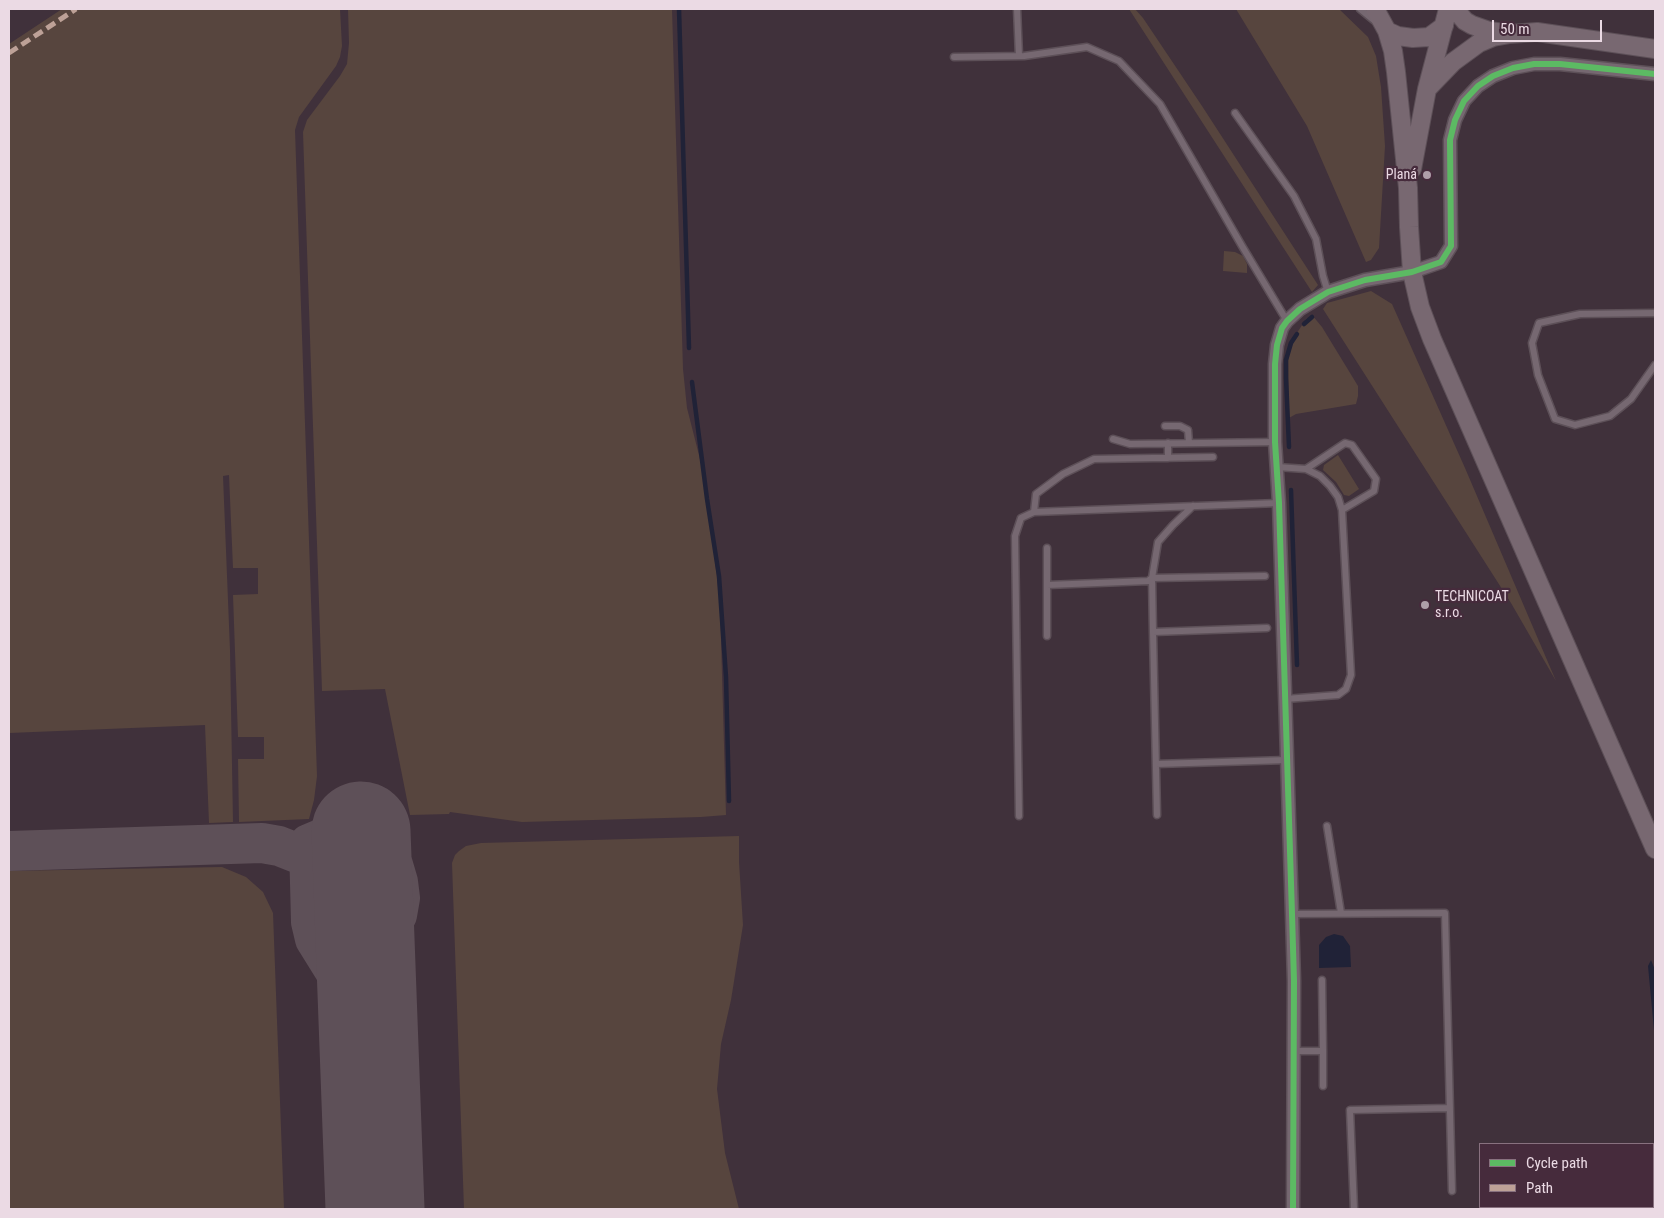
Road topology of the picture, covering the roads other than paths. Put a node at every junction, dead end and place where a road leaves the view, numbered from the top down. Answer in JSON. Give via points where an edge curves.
{"nodes":[{"id":1,"x":1017,"y":9,"type":"edge"},
{"id":2,"x":1360,"y":9,"type":"edge"},
{"id":3,"x":1375,"y":9,"type":"edge"},
{"id":4,"x":1448,"y":9,"type":"edge"},
{"id":5,"x":1455,"y":9,"type":"edge"},
{"id":6,"x":1444,"y":26,"type":"junction"},
{"id":7,"x":1387,"y":31,"type":"junction"},
{"id":8,"x":1510,"y":34,"type":"junction"},
{"id":9,"x":1655,"y":49,"type":"edge"},
{"id":10,"x":1019,"y":56,"type":"junction"},
{"id":11,"x":954,"y":57,"type":"dead end"},
{"id":12,"x":1655,"y":74,"type":"edge"},
{"id":13,"x":1428,"y":89,"type":"junction"},
{"id":14,"x":1235,"y":113,"type":"dead end"},
{"id":15,"x":1408,"y":188,"type":"junction"},
{"id":16,"x":1412,"y":272,"type":"junction"},
{"id":17,"x":1328,"y":292,"type":"junction"},
{"id":18,"x":1655,"y":313,"type":"edge"},
{"id":19,"x":1287,"y":321,"type":"junction"},
{"id":20,"x":1655,"y":365,"type":"edge"},
{"id":21,"x":1165,"y":426,"type":"dead end"},
{"id":22,"x":1113,"y":439,"type":"dead end"},
{"id":23,"x":1275,"y":442,"type":"junction"},
{"id":24,"x":1168,"y":443,"type":"junction"},
{"id":25,"x":1189,"y":443,"type":"junction"},
{"id":26,"x":1213,"y":457,"type":"dead end"},
{"id":27,"x":1168,"y":458,"type":"junction"},
{"id":28,"x":1277,"y":467,"type":"junction"},
{"id":29,"x":1306,"y":469,"type":"junction"},
{"id":30,"x":1279,"y":503,"type":"junction"},
{"id":31,"x":1193,"y":506,"type":"junction"},
{"id":32,"x":1342,"y":510,"type":"junction"},
{"id":33,"x":1034,"y":512,"type":"junction"},
{"id":34,"x":1047,"y":548,"type":"dead end"},
{"id":35,"x":1265,"y":576,"type":"dead end"},
{"id":36,"x":1152,"y":578,"type":"junction"},
{"id":37,"x":1047,"y":585,"type":"junction"},
{"id":38,"x":1267,"y":628,"type":"dead end"},
{"id":39,"x":1152,"y":632,"type":"junction"},
{"id":40,"x":1047,"y":636,"type":"dead end"},
{"id":41,"x":1285,"y":700,"type":"junction"},
{"id":42,"x":1287,"y":760,"type":"junction"},
{"id":43,"x":1156,"y":764,"type":"junction"},
{"id":44,"x":1157,"y":815,"type":"dead end"},
{"id":45,"x":1019,"y":816,"type":"dead end"},
{"id":46,"x":1327,"y":826,"type":"dead end"},
{"id":47,"x":1655,"y":849,"type":"edge"},
{"id":48,"x":1341,"y":913,"type":"junction"},
{"id":49,"x":1292,"y":914,"type":"junction"},
{"id":50,"x":1322,"y":980,"type":"dead end"},
{"id":51,"x":1294,"y":1051,"type":"junction"},
{"id":52,"x":1322,"y":1051,"type":"junction"},
{"id":53,"x":1323,"y":1086,"type":"dead end"},
{"id":54,"x":1450,"y":1108,"type":"junction"},
{"id":55,"x":1452,"y":1191,"type":"dead end"},
{"id":56,"x":1293,"y":1209,"type":"edge"},
{"id":57,"x":1354,"y":1209,"type":"edge"}],
"edges":[{"from":1,"to":10,"type":"lane"},
{"from":2,"to":7,"type":"lane"},
{"from":3,"to":7,"type":"main road"},
{"from":4,"to":6,"type":"main road"},
{"from":5,"to":8,"type":"main road","via":[[1472,25]]},
{"from":6,"to":7,"type":"main road","via":[[1429,36],[1413,38]]},
{"from":6,"to":13,"type":"main road"},
{"from":7,"to":15,"type":"main road","via":[[1396,72]]},
{"from":8,"to":9,"type":"main road","via":[[1536,32]]},
{"from":8,"to":13,"type":"main road","via":[[1479,43],[1453,62]]},
{"from":10,"to":11,"type":"lane"},
{"from":10,"to":19,"type":"lane","via":[[1087,47],[1119,62],[1160,104]]},
{"from":12,"to":16,"type":"street","via":[[1534,64],[1492,76],[1478,86],[1464,101],[1450,140],[1451,246],[1441,262]]},
{"from":13,"to":15,"type":"main road"},
{"from":14,"to":17,"type":"lane","via":[[1294,196],[1316,239]]},
{"from":15,"to":16,"type":"main road"},
{"from":16,"to":17,"type":"street","via":[[1364,280]]},
{"from":16,"to":47,"type":"main road","via":[[1432,339]]},
{"from":17,"to":19,"type":"street"},
{"from":18,"to":20,"type":"lane","via":[[1580,314],[1539,323],[1532,343],[1538,376],[1555,419],[1575,425],[1610,416],[1631,400]]},
{"from":19,"to":23,"type":"street","via":[[1277,345],[1275,364]]},
{"from":21,"to":25,"type":"lane","via":[[1180,426],[1188,430]]},
{"from":22,"to":24,"type":"lane","via":[[1130,444]]},
{"from":23,"to":25,"type":"lane"},
{"from":23,"to":28,"type":"street"},
{"from":24,"to":25,"type":"lane"},
{"from":24,"to":27,"type":"lane"},
{"from":26,"to":27,"type":"lane"},
{"from":27,"to":33,"type":"lane","via":[[1094,459],[1064,474],[1036,494]]},
{"from":28,"to":29,"type":"lane"},
{"from":28,"to":30,"type":"street"},
{"from":29,"to":32,"type":"lane","via":[[1330,486]]},
{"from":29,"to":32,"type":"lane","via":[[1345,443],[1352,445],[1376,479],[1374,491]]},
{"from":30,"to":31,"type":"lane"},
{"from":30,"to":41,"type":"street"},
{"from":31,"to":33,"type":"lane"},
{"from":31,"to":36,"type":"lane","via":[[1158,542]]},
{"from":32,"to":41,"type":"lane","via":[[1351,675],[1346,688],[1338,695]]},
{"from":33,"to":45,"type":"lane","via":[[1021,518],[1015,536]]},
{"from":34,"to":37,"type":"lane"},
{"from":35,"to":36,"type":"lane"},
{"from":36,"to":37,"type":"lane","via":[[1148,581]]},
{"from":36,"to":39,"type":"lane"},
{"from":37,"to":40,"type":"lane"},
{"from":38,"to":39,"type":"lane"},
{"from":39,"to":43,"type":"lane"},
{"from":41,"to":42,"type":"street"},
{"from":42,"to":43,"type":"lane"},
{"from":42,"to":49,"type":"street"},
{"from":43,"to":44,"type":"lane"},
{"from":46,"to":48,"type":"lane"},
{"from":48,"to":49,"type":"lane"},
{"from":48,"to":54,"type":"lane","via":[[1445,913]]},
{"from":49,"to":51,"type":"street"},
{"from":50,"to":52,"type":"lane"},
{"from":51,"to":52,"type":"lane"},
{"from":51,"to":56,"type":"street"},
{"from":52,"to":53,"type":"lane"},
{"from":54,"to":55,"type":"lane"},
{"from":54,"to":57,"type":"lane","via":[[1350,1110]]}]}
